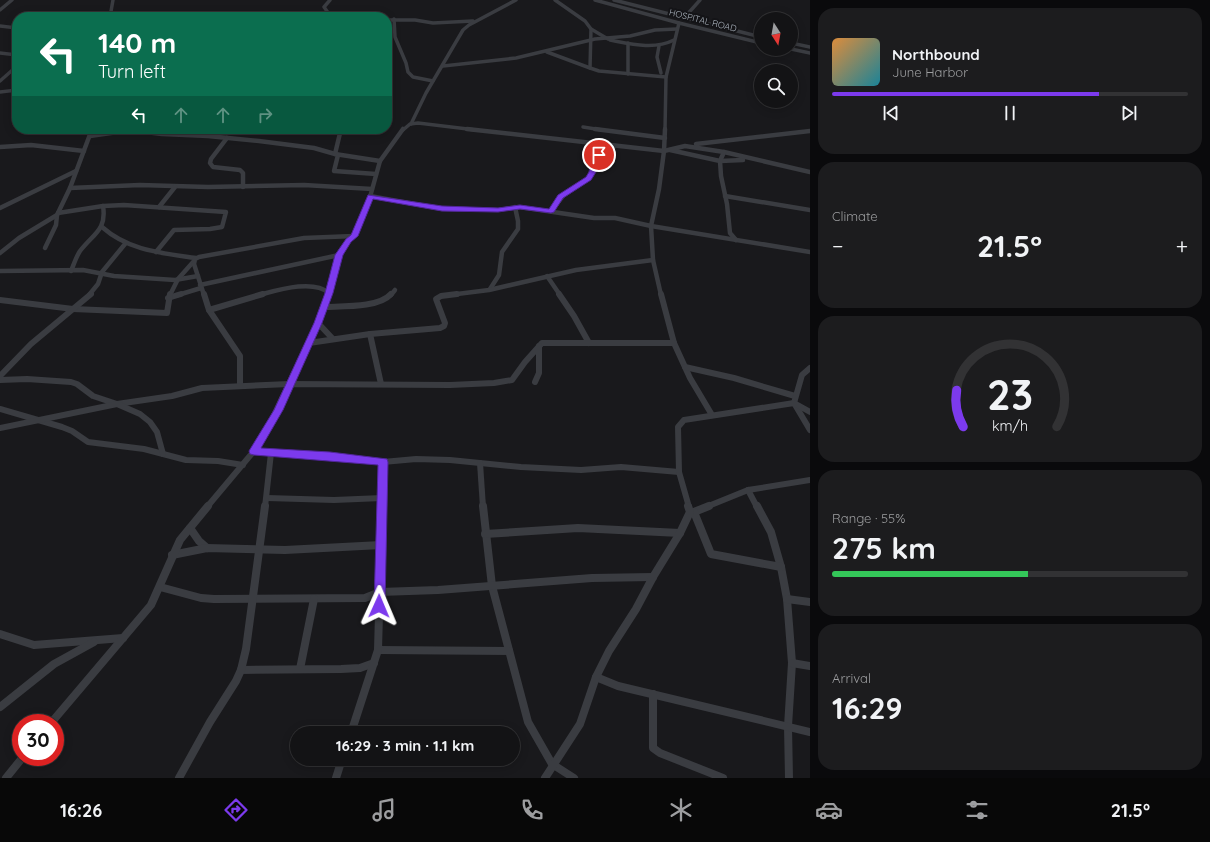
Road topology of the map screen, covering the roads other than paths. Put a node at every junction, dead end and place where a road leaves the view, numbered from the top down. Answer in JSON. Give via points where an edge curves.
{"nodes":[{"id":1,"x":12,"y":0,"type":"edge"},
{"id":2,"x":113,"y":0,"type":"edge"},
{"id":3,"x":330,"y":0,"type":"edge"},
{"id":4,"x":516,"y":0,"type":"edge"},
{"id":5,"x":555,"y":0,"type":"edge"},
{"id":6,"x":595,"y":0,"type":"edge"},
{"id":7,"x":614,"y":0,"type":"edge"},
{"id":8,"x":700,"y":0,"type":"edge"},
{"id":9,"x":0,"y":10,"type":"edge"},
{"id":10,"x":111,"y":12,"type":"edge"},
{"id":11,"x":328,"y":12,"type":"edge"},
{"id":12,"x":684,"y":18,"type":"junction"},
{"id":13,"x":394,"y":20,"type":"joint"},
{"id":14,"x":475,"y":21,"type":"junction"},
{"id":15,"x":0,"y":26,"type":"edge"},
{"id":16,"x":678,"y":26,"type":"junction"},
{"id":17,"x":12,"y":27,"type":"edge"},
{"id":18,"x":591,"y":29,"type":"junction"},
{"id":19,"x":754,"y":35,"type":"edge"},
{"id":20,"x":607,"y":38,"type":"junction"},
{"id":21,"x":599,"y":39,"type":"junction"},
{"id":22,"x":611,"y":40,"type":"junction"},
{"id":23,"x":674,"y":40,"type":"junction"},
{"id":24,"x":591,"y":41,"type":"junction"},
{"id":25,"x":754,"y":42,"type":"edge"},
{"id":26,"x":628,"y":43,"type":"junction"},
{"id":27,"x":798,"y":44,"type":"edge"},
{"id":28,"x":659,"y":46,"type":"junction"},
{"id":29,"x":810,"y":47,"type":"edge"},
{"id":30,"x":798,"y":50,"type":"edge"},
{"id":31,"x":546,"y":52,"type":"junction"},
{"id":32,"x":0,"y":53,"type":"edge"},
{"id":33,"x":810,"y":53,"type":"edge"},
{"id":34,"x":12,"y":54,"type":"edge"},
{"id":35,"x":443,"y":66,"type":"junction"},
{"id":36,"x":590,"y":68,"type":"junction"},
{"id":37,"x":12,"y":70,"type":"edge"},
{"id":38,"x":628,"y":74,"type":"junction"},
{"id":39,"x":660,"y":74,"type":"junction"},
{"id":40,"x":667,"y":74,"type":"junction"},
{"id":41,"x":652,"y":76,"type":"junction"},
{"id":42,"x":0,"y":81,"type":"edge"},
{"id":43,"x":434,"y":81,"type":"junction"},
{"id":44,"x":12,"y":91,"type":"edge"},
{"id":45,"x":0,"y":92,"type":"edge"},
{"id":46,"x":411,"y":124,"type":"junction"},
{"id":47,"x":583,"y":127,"type":"dead end"},
{"id":48,"x":810,"y":131,"type":"edge"},
{"id":49,"x":105,"y":134,"type":"edge"},
{"id":50,"x":170,"y":134,"type":"edge"},
{"id":51,"x":340,"y":134,"type":"edge"},
{"id":52,"x":90,"y":136,"type":"joint"},
{"id":53,"x":227,"y":138,"type":"junction"},
{"id":54,"x":665,"y":138,"type":"junction"},
{"id":55,"x":615,"y":146,"type":"junction"},
{"id":56,"x":680,"y":146,"type":"junction"},
{"id":57,"x":685,"y":146,"type":"junction"},
{"id":58,"x":0,"y":147,"type":"edge"},
{"id":59,"x":666,"y":150,"type":"junction"},
{"id":60,"x":84,"y":151,"type":"junction"},
{"id":61,"x":724,"y":152,"type":"junction"},
{"id":62,"x":337,"y":155,"type":"junction"},
{"id":63,"x":703,"y":157,"type":"junction"},
{"id":64,"x":756,"y":160,"type":"junction"},
{"id":65,"x":380,"y":161,"type":"junction"},
{"id":66,"x":720,"y":161,"type":"junction"},
{"id":67,"x":76,"y":171,"type":"junction"},
{"id":68,"x":810,"y":172,"type":"edge"},
{"id":69,"x":376,"y":174,"type":"junction"},
{"id":70,"x":175,"y":187,"type":"junction"},
{"id":71,"x":243,"y":187,"type":"junction"},
{"id":72,"x":70,"y":188,"type":"junction"},
{"id":73,"x":372,"y":189,"type":"junction"},
{"id":74,"x":370,"y":196,"type":"junction"},
{"id":75,"x":725,"y":196,"type":"junction"},
{"id":76,"x":103,"y":206,"type":"junction"},
{"id":77,"x":159,"y":207,"type":"junction"},
{"id":78,"x":516,"y":207,"type":"junction"},
{"id":79,"x":0,"y":208,"type":"edge"},
{"id":80,"x":810,"y":210,"type":"edge"},
{"id":81,"x":551,"y":211,"type":"junction"},
{"id":82,"x":58,"y":214,"type":"junction"},
{"id":83,"x":651,"y":226,"type":"junction"},
{"id":84,"x":102,"y":227,"type":"junction"},
{"id":85,"x":730,"y":232,"type":"junction"},
{"id":86,"x":354,"y":236,"type":"junction"},
{"id":87,"x":726,"y":238,"type":"junction"},
{"id":88,"x":736,"y":240,"type":"junction"},
{"id":89,"x":125,"y":244,"type":"junction"},
{"id":90,"x":45,"y":248,"type":"dead end"},
{"id":91,"x":156,"y":252,"type":"junction"},
{"id":92,"x":810,"y":252,"type":"edge"},
{"id":93,"x":0,"y":253,"type":"edge"},
{"id":94,"x":339,"y":255,"type":"junction"},
{"id":95,"x":195,"y":260,"type":"junction"},
{"id":96,"x":653,"y":260,"type":"junction"},
{"id":97,"x":0,"y":271,"type":"edge"},
{"id":98,"x":71,"y":271,"type":"junction"},
{"id":99,"x":101,"y":274,"type":"junction"},
{"id":100,"x":198,"y":276,"type":"junction"},
{"id":101,"x":547,"y":276,"type":"junction"},
{"id":102,"x":175,"y":280,"type":"junction"},
{"id":103,"x":498,"y":280,"type":"junction"},
{"id":104,"x":201,"y":286,"type":"junction"},
{"id":105,"x":506,"y":286,"type":"junction"},
{"id":106,"x":395,"y":290,"type":"dead end"},
{"id":107,"x":489,"y":290,"type":"junction"},
{"id":108,"x":329,"y":293,"type":"junction"},
{"id":109,"x":168,"y":298,"type":"junction"},
{"id":110,"x":0,"y":300,"type":"edge"},
{"id":111,"x":324,"y":307,"type":"junction"},
{"id":112,"x":73,"y":310,"type":"junction"},
{"id":113,"x":209,"y":310,"type":"junction"},
{"id":114,"x":318,"y":323,"type":"junction"},
{"id":115,"x":370,"y":334,"type":"junction"},
{"id":116,"x":332,"y":338,"type":"junction"},
{"id":117,"x":309,"y":342,"type":"junction"},
{"id":118,"x":589,"y":343,"type":"junction"},
{"id":119,"x":674,"y":343,"type":"junction"},
{"id":120,"x":539,"y":346,"type":"junction"},
{"id":121,"x":685,"y":367,"type":"junction"},
{"id":122,"x":810,"y":368,"type":"edge"},
{"id":123,"x":0,"y":376,"type":"edge"},
{"id":124,"x":0,"y":380,"type":"edge"},
{"id":125,"x":536,"y":382,"type":"dead end"},
{"id":126,"x":290,"y":384,"type":"junction"},
{"id":127,"x":381,"y":384,"type":"junction"},
{"id":128,"x":240,"y":386,"type":"junction"},
{"id":129,"x":795,"y":399,"type":"junction"},
{"id":130,"x":117,"y":404,"type":"junction"},
{"id":131,"x":0,"y":409,"type":"edge"},
{"id":132,"x":810,"y":412,"type":"edge"},
{"id":133,"x":712,"y":415,"type":"junction"},
{"id":134,"x":41,"y":420,"type":"junction"},
{"id":135,"x":0,"y":428,"type":"edge"},
{"id":136,"x":810,"y":430,"type":"edge"},
{"id":137,"x":254,"y":451,"type":"junction"},
{"id":138,"x":270,"y":453,"type":"junction"},
{"id":139,"x":163,"y":454,"type":"junction"},
{"id":140,"x":383,"y":462,"type":"junction"},
{"id":141,"x":480,"y":463,"type":"junction"},
{"id":142,"x":243,"y":465,"type":"junction"},
{"id":143,"x":679,"y":472,"type":"junction"},
{"id":144,"x":810,"y":480,"type":"edge"},
{"id":145,"x":748,"y":490,"type":"junction"},
{"id":146,"x":267,"y":498,"type":"junction"},
{"id":147,"x":382,"y":498,"type":"junction"},
{"id":148,"x":692,"y":512,"type":"junction"},
{"id":149,"x":190,"y":528,"type":"junction"},
{"id":150,"x":680,"y":533,"type":"junction"},
{"id":151,"x":485,"y":534,"type":"junction"},
{"id":152,"x":381,"y":545,"type":"junction"},
{"id":153,"x":207,"y":548,"type":"junction"},
{"id":154,"x":260,"y":548,"type":"junction"},
{"id":155,"x":172,"y":556,"type":"junction"},
{"id":156,"x":781,"y":566,"type":"junction"},
{"id":157,"x":653,"y":577,"type":"junction"},
{"id":158,"x":492,"y":586,"type":"junction"},
{"id":159,"x":160,"y":587,"type":"junction"},
{"id":160,"x":380,"y":592,"type":"junction"},
{"id":161,"x":314,"y":599,"type":"junction"},
{"id":162,"x":253,"y":600,"type":"junction"},
{"id":163,"x":787,"y":600,"type":"junction"},
{"id":164,"x":810,"y":602,"type":"edge"},
{"id":165,"x":0,"y":634,"type":"edge"},
{"id":166,"x":123,"y":638,"type":"junction"},
{"id":167,"x":97,"y":640,"type":"junction"},
{"id":168,"x":378,"y":650,"type":"junction"},
{"id":169,"x":509,"y":651,"type":"junction"},
{"id":170,"x":374,"y":663,"type":"junction"},
{"id":171,"x":792,"y":663,"type":"junction"},
{"id":172,"x":810,"y":666,"type":"edge"},
{"id":173,"x":300,"y":669,"type":"junction"},
{"id":174,"x":241,"y":670,"type":"junction"},
{"id":175,"x":596,"y":677,"type":"junction"},
{"id":176,"x":653,"y":694,"type":"junction"},
{"id":177,"x":0,"y":707,"type":"edge"},
{"id":178,"x":59,"y":714,"type":"edge"},
{"id":179,"x":353,"y":726,"type":"edge"},
{"id":180,"x":788,"y":726,"type":"junction"},
{"id":181,"x":810,"y":732,"type":"edge"},
{"id":182,"x":552,"y":764,"type":"junction"},
{"id":183,"x":16,"y":766,"type":"edge"},
{"id":184,"x":340,"y":766,"type":"edge"},
{"id":185,"x":6,"y":778,"type":"edge"},
{"id":186,"x":179,"y":778,"type":"edge"},
{"id":187,"x":336,"y":778,"type":"edge"},
{"id":188,"x":545,"y":778,"type":"edge"},
{"id":189,"x":574,"y":778,"type":"edge"},
{"id":190,"x":723,"y":778,"type":"edge"},
{"id":191,"x":789,"y":778,"type":"edge"}],
"edges":[{"from":1,"to":9,"type":"street"},
{"from":2,"to":10,"type":"street"},
{"from":3,"to":11,"type":"street","via":[[324,7]]},
{"from":4,"to":14,"type":"street"},
{"from":5,"to":18,"type":"street"},
{"from":6,"to":16,"type":"street","name":"HOSPITAL ROAD"},
{"from":7,"to":12,"type":"street"},
{"from":8,"to":12,"type":"street"},
{"from":12,"to":19,"type":"street"},
{"from":13,"to":14,"type":"street","via":[[434,23]]},
{"from":13,"to":43,"type":"street","via":[[395,38],[408,72],[413,77]]},
{"from":14,"to":35,"type":"street","via":[[463,30]]},
{"from":15,"to":17,"type":"street"},
{"from":16,"to":20,"type":"street"},
{"from":16,"to":23,"type":"street"},
{"from":16,"to":25,"type":"street","name":"HOSPITAL ROAD"},
{"from":18,"to":20,"type":"street"},
{"from":18,"to":24,"type":"street"},
{"from":20,"to":21,"type":"street"},
{"from":20,"to":22,"type":"street"},
{"from":21,"to":22,"type":"street"},
{"from":21,"to":24,"type":"street"},
{"from":22,"to":26,"type":"street"},
{"from":23,"to":28,"type":"street"},
{"from":23,"to":40,"type":"street"},
{"from":24,"to":31,"type":"street"},
{"from":24,"to":36,"type":"street"},
{"from":26,"to":28,"type":"street"},
{"from":26,"to":38,"type":"street"},
{"from":27,"to":29,"type":"street"},
{"from":28,"to":39,"type":"street","via":[[657,56]]},
{"from":30,"to":33,"type":"street"},
{"from":31,"to":35,"type":"street"},
{"from":31,"to":36,"type":"street"},
{"from":32,"to":34,"type":"street"},
{"from":35,"to":43,"type":"street"},
{"from":36,"to":38,"type":"street"},
{"from":37,"to":42,"type":"street"},
{"from":38,"to":41,"type":"street"},
{"from":39,"to":40,"type":"street"},
{"from":39,"to":41,"type":"street"},
{"from":40,"to":41,"type":"street"},
{"from":40,"to":54,"type":"street"},
{"from":43,"to":46,"type":"street"},
{"from":44,"to":45,"type":"street"},
{"from":46,"to":55,"type":"street"},
{"from":46,"to":65,"type":"street","via":[[399,133]]},
{"from":47,"to":54,"type":"street"},
{"from":48,"to":57,"type":"street"},
{"from":49,"to":52,"type":"street"},
{"from":50,"to":53,"type":"street"},
{"from":51,"to":62,"type":"street"},
{"from":52,"to":60,"type":"street"},
{"from":53,"to":62,"type":"street","via":[[314,148]]},
{"from":53,"to":71,"type":"street","via":[[210,159],[210,163],[213,167],[240,170],[243,173]]},
{"from":54,"to":59,"type":"street"},
{"from":55,"to":59,"type":"street"},
{"from":55,"to":81,"type":"street","via":[[599,155],[588,178],[561,197]]},
{"from":56,"to":57,"type":"street"},
{"from":56,"to":59,"type":"street"},
{"from":56,"to":63,"type":"street"},
{"from":57,"to":61,"type":"street"},
{"from":58,"to":60,"type":"street","via":[[31,145]]},
{"from":59,"to":63,"type":"street"},
{"from":59,"to":83,"type":"street"},
{"from":60,"to":67,"type":"street"},
{"from":61,"to":64,"type":"street"},
{"from":61,"to":66,"type":"street"},
{"from":62,"to":65,"type":"street"},
{"from":62,"to":69,"type":"street","via":[[334,171]]},
{"from":63,"to":66,"type":"street"},
{"from":64,"to":66,"type":"street"},
{"from":64,"to":68,"type":"street"},
{"from":65,"to":69,"type":"street"},
{"from":66,"to":75,"type":"street"},
{"from":67,"to":72,"type":"street"},
{"from":67,"to":79,"type":"street"},
{"from":69,"to":73,"type":"street"},
{"from":70,"to":71,"type":"street"},
{"from":70,"to":72,"type":"street","via":[[140,184]]},
{"from":70,"to":77,"type":"street"},
{"from":71,"to":73,"type":"street"},
{"from":72,"to":82,"type":"street"},
{"from":73,"to":74,"type":"street"},
{"from":74,"to":78,"type":"street","via":[[442,209],[498,210]]},
{"from":74,"to":86,"type":"street"},
{"from":75,"to":80,"type":"street"},
{"from":75,"to":85,"type":"street"},
{"from":76,"to":77,"type":"street"},
{"from":76,"to":82,"type":"street"},
{"from":76,"to":84,"type":"street","via":[[105,219]]},
{"from":77,"to":91,"type":"street","via":[[225,211],[227,214],[220,227],[174,230]]},
{"from":78,"to":81,"type":"street"},
{"from":78,"to":103,"type":"street","via":[[518,230],[503,251]]},
{"from":81,"to":83,"type":"street","via":[[594,218],[615,218]]},
{"from":82,"to":90,"type":"street","via":[[58,221]]},
{"from":82,"to":93,"type":"street"},
{"from":83,"to":87,"type":"street"},
{"from":83,"to":96,"type":"street"},
{"from":84,"to":89,"type":"street"},
{"from":84,"to":98,"type":"street","via":[[81,250]]},
{"from":85,"to":87,"type":"street"},
{"from":85,"to":88,"type":"street"},
{"from":86,"to":94,"type":"street"},
{"from":86,"to":95,"type":"street","via":[[304,238]]},
{"from":87,"to":88,"type":"street"},
{"from":88,"to":92,"type":"street"},
{"from":89,"to":91,"type":"street"},
{"from":89,"to":99,"type":"street"},
{"from":91,"to":95,"type":"street"},
{"from":94,"to":104,"type":"street"},
{"from":94,"to":108,"type":"street"},
{"from":95,"to":100,"type":"street"},
{"from":95,"to":102,"type":"street"},
{"from":96,"to":101,"type":"street"},
{"from":96,"to":119,"type":"street"},
{"from":97,"to":98,"type":"street"},
{"from":98,"to":99,"type":"street","via":[[83,270]]},
{"from":99,"to":102,"type":"street"},
{"from":99,"to":112,"type":"street","via":[[96,288]]},
{"from":100,"to":102,"type":"street"},
{"from":100,"to":104,"type":"street"},
{"from":101,"to":105,"type":"street"},
{"from":101,"to":118,"type":"street"},
{"from":102,"to":109,"type":"street"},
{"from":103,"to":105,"type":"street"},
{"from":103,"to":107,"type":"street"},
{"from":104,"to":109,"type":"street"},
{"from":104,"to":113,"type":"street"},
{"from":105,"to":107,"type":"street"},
{"from":106,"to":111,"type":"street","via":[[387,299],[376,303]]},
{"from":107,"to":115,"type":"street","via":[[438,297],[436,299],[445,323],[440,328]]},
{"from":108,"to":111,"type":"street"},
{"from":108,"to":113,"type":"street","via":[[317,287],[287,289]]},
{"from":109,"to":112,"type":"street","via":[[167,313]]},
{"from":110,"to":112,"type":"street"},
{"from":111,"to":114,"type":"street"},
{"from":112,"to":123,"type":"street","via":[[31,344]]},
{"from":113,"to":128,"type":"street","via":[[240,356]]},
{"from":114,"to":116,"type":"street"},
{"from":114,"to":117,"type":"street"},
{"from":115,"to":116,"type":"street"},
{"from":115,"to":127,"type":"street"},
{"from":116,"to":117,"type":"street"},
{"from":117,"to":126,"type":"street"},
{"from":118,"to":119,"type":"street"},
{"from":118,"to":120,"type":"street","via":[[547,343]]},
{"from":119,"to":121,"type":"street"},
{"from":120,"to":125,"type":"street","via":[[539,373]]},
{"from":120,"to":127,"type":"street","via":[[512,380],[494,384],[450,386]]},
{"from":121,"to":129,"type":"street","via":[[734,378]]},
{"from":121,"to":133,"type":"street"},
{"from":122,"to":129,"type":"street","via":[[802,375]]},
{"from":124,"to":130,"type":"street","via":[[71,382],[93,396]]},
{"from":126,"to":127,"type":"street"},
{"from":126,"to":128,"type":"street"},
{"from":126,"to":137,"type":"street"},
{"from":128,"to":130,"type":"street","via":[[202,388],[172,396]]},
{"from":129,"to":132,"type":"street"},
{"from":129,"to":133,"type":"street"},
{"from":129,"to":136,"type":"street"},
{"from":130,"to":134,"type":"street"},
{"from":130,"to":139,"type":"street","via":[[135,411],[152,423]]},
{"from":131,"to":134,"type":"street"},
{"from":133,"to":143,"type":"street","via":[[684,420],[678,427]]},
{"from":134,"to":135,"type":"street"},
{"from":134,"to":139,"type":"street","via":[[72,431],[88,442]]},
{"from":137,"to":138,"type":"street"},
{"from":137,"to":142,"type":"street"},
{"from":138,"to":140,"type":"street"},
{"from":138,"to":146,"type":"street"},
{"from":139,"to":142,"type":"street","via":[[186,460]]},
{"from":140,"to":141,"type":"street","via":[[416,459]]},
{"from":140,"to":147,"type":"street"},
{"from":141,"to":143,"type":"street","via":[[581,470],[620,467]]},
{"from":141,"to":151,"type":"street"},
{"from":142,"to":149,"type":"street"},
{"from":143,"to":148,"type":"street"},
{"from":144,"to":145,"type":"street"},
{"from":145,"to":148,"type":"street"},
{"from":145,"to":156,"type":"street","via":[[771,532]]},
{"from":146,"to":147,"type":"street"},
{"from":146,"to":154,"type":"street"},
{"from":147,"to":152,"type":"street"},
{"from":148,"to":150,"type":"street"},
{"from":148,"to":156,"type":"street","via":[[711,554]]},
{"from":149,"to":153,"type":"street"},
{"from":149,"to":155,"type":"street"},
{"from":150,"to":151,"type":"street","via":[[578,528]]},
{"from":150,"to":157,"type":"street"},
{"from":151,"to":158,"type":"street"},
{"from":152,"to":154,"type":"street","via":[[303,550]]},
{"from":152,"to":160,"type":"street"},
{"from":153,"to":154,"type":"street"},
{"from":153,"to":155,"type":"street"},
{"from":154,"to":162,"type":"street"},
{"from":155,"to":159,"type":"street"},
{"from":156,"to":163,"type":"street"},
{"from":157,"to":158,"type":"street","via":[[592,578]]},
{"from":157,"to":175,"type":"street"},
{"from":158,"to":160,"type":"street"},
{"from":158,"to":169,"type":"street"},
{"from":159,"to":162,"type":"street","via":[[201,598]]},
{"from":159,"to":166,"type":"street"},
{"from":160,"to":161,"type":"street","via":[[365,598]]},
{"from":160,"to":168,"type":"street"},
{"from":161,"to":162,"type":"street"},
{"from":161,"to":173,"type":"street"},
{"from":162,"to":174,"type":"street"},
{"from":163,"to":164,"type":"street"},
{"from":163,"to":171,"type":"street"},
{"from":165,"to":167,"type":"street","via":[[34,645]]},
{"from":166,"to":167,"type":"street"},
{"from":166,"to":178,"type":"street"},
{"from":167,"to":177,"type":"street","via":[[54,664]]},
{"from":168,"to":169,"type":"street"},
{"from":168,"to":170,"type":"street"},
{"from":169,"to":182,"type":"street","via":[[528,722]]},
{"from":170,"to":173,"type":"street","via":[[360,668]]},
{"from":170,"to":179,"type":"street"},
{"from":171,"to":172,"type":"street"},
{"from":171,"to":180,"type":"street"},
{"from":173,"to":174,"type":"street"},
{"from":174,"to":186,"type":"street"},
{"from":175,"to":176,"type":"street","via":[[618,686]]},
{"from":175,"to":182,"type":"street","via":[[580,724]]},
{"from":176,"to":180,"type":"street"},
{"from":176,"to":190,"type":"street","via":[[653,748]]},
{"from":180,"to":181,"type":"street"},
{"from":180,"to":191,"type":"street"},
{"from":182,"to":188,"type":"street"},
{"from":182,"to":189,"type":"street"},
{"from":183,"to":185,"type":"street"},
{"from":184,"to":187,"type":"street"}]}
